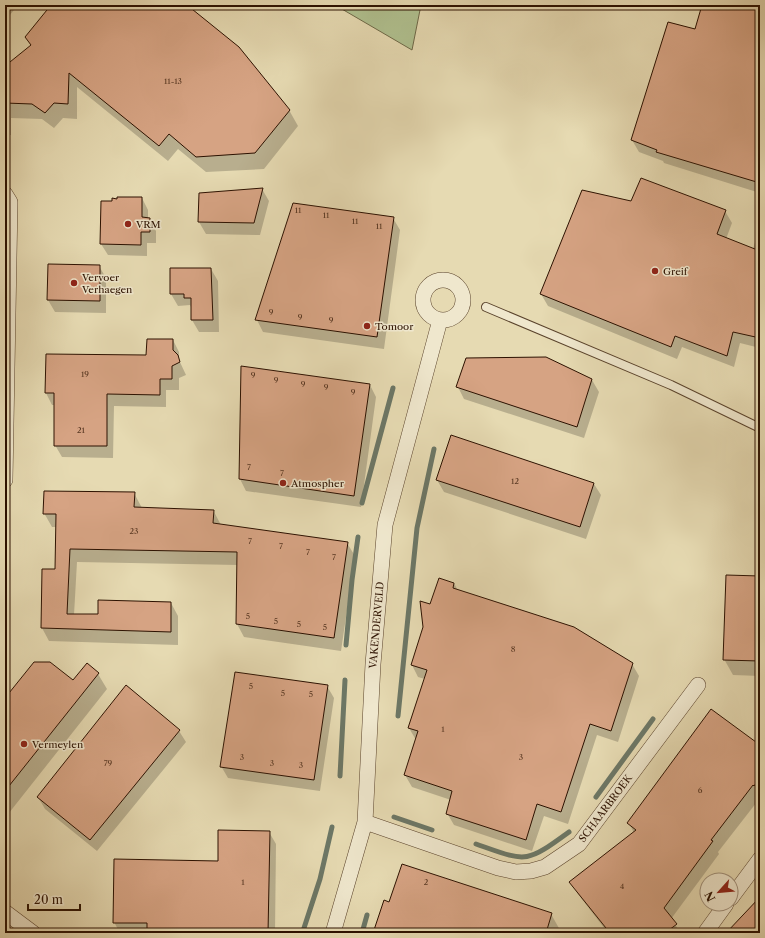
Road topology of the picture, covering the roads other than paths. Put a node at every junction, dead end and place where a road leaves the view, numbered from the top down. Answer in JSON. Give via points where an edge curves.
{"nodes":[{"id":1,"x":5,"y":194,"type":"edge"},
{"id":2,"x":486,"y":307,"type":"dead end"},
{"id":3,"x":440,"y":320,"type":"dead end"},
{"id":4,"x":760,"y":428,"type":"edge"},
{"id":5,"x":5,"y":480,"type":"edge"},
{"id":6,"x":698,"y":685,"type":"dead end"},
{"id":7,"x":365,"y":822,"type":"junction"},
{"id":8,"x":760,"y":859,"type":"edge"},
{"id":9,"x":739,"y":887,"type":"edge"},
{"id":10,"x":5,"y":912,"type":"edge"},
{"id":11,"x":720,"y":912,"type":"edge"},
{"id":12,"x":33,"y":933,"type":"edge"},
{"id":13,"x":333,"y":933,"type":"edge"},
{"id":14,"x":705,"y":933,"type":"edge"}],
"edges":[{"from":1,"to":5,"type":"street","via":[[10,202]]},
{"from":2,"to":4,"type":"lane","via":[[671,386]]},
{"from":3,"to":7,"type":"street","name":"VAKENDERVELD","via":[[384,524],[373,664]]},
{"from":6,"to":7,"type":"street","name":"SCHAARBROEK","via":[[579,844],[545,867],[530,872],[498,868]]},
{"from":7,"to":13,"type":"street","name":"VAKENDERVELD"},
{"from":8,"to":9,"type":"street"},
{"from":10,"to":12,"type":"street"},
{"from":11,"to":14,"type":"street"}]}
